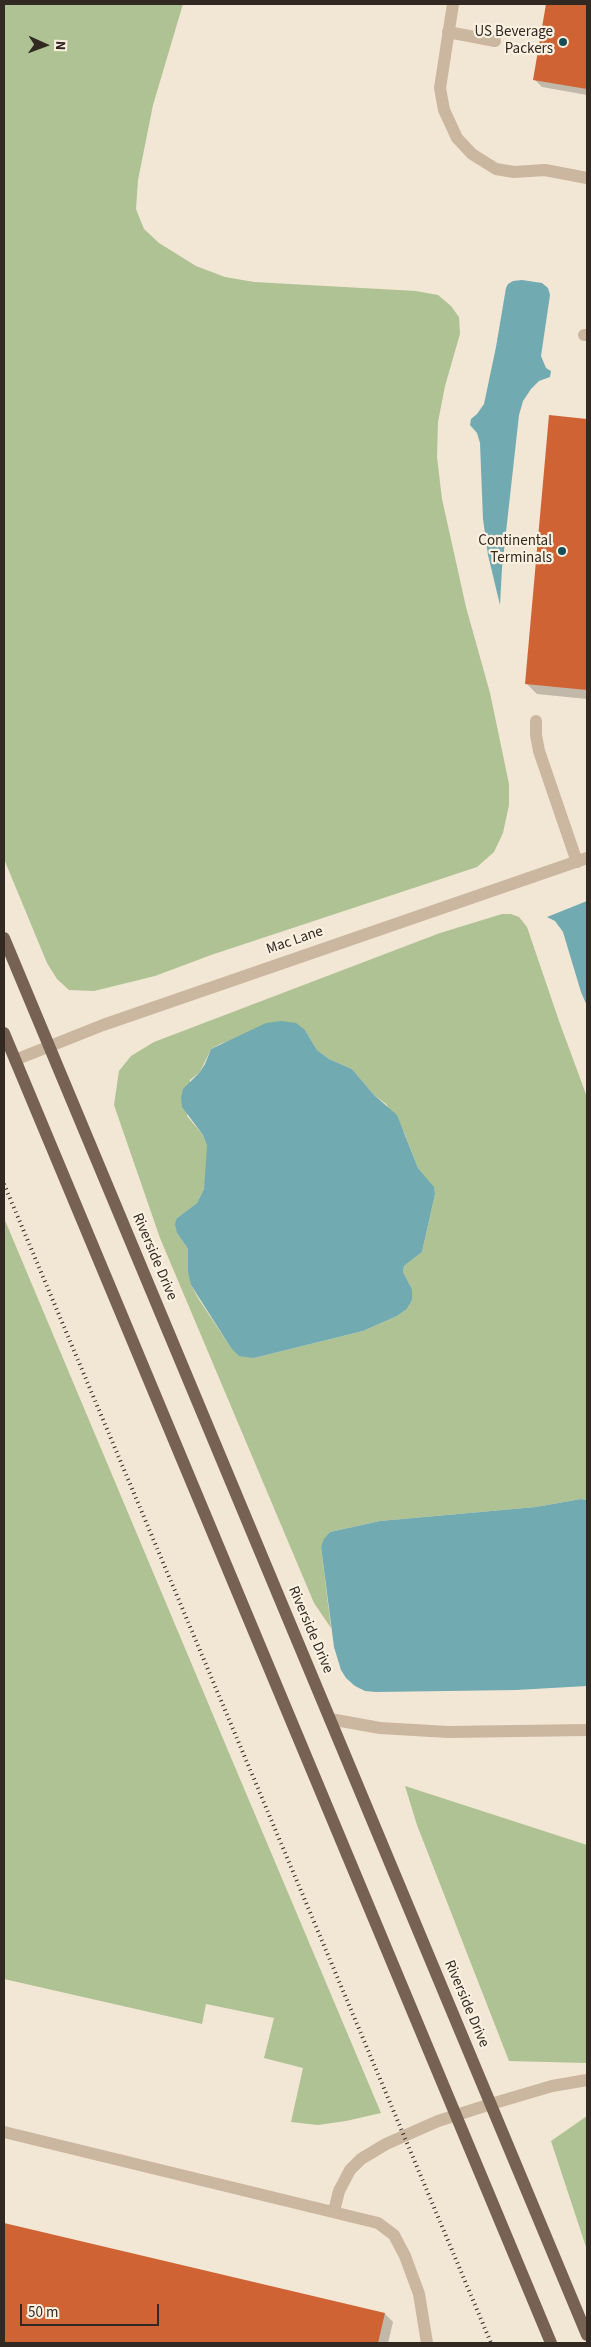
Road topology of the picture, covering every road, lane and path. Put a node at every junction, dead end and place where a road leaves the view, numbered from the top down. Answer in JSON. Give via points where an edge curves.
{"nodes":[{"id":1,"x":453,"y":4,"type":"edge"},
{"id":2,"x":448,"y":32,"type":"junction"},
{"id":3,"x":495,"y":41,"type":"dead end"},
{"id":4,"x":587,"y":178,"type":"edge"},
{"id":5,"x":536,"y":721,"type":"dead end"},
{"id":6,"x":582,"y":860,"type":"edge"},
{"id":7,"x":4,"y":938,"type":"edge"},
{"id":8,"x":4,"y":1033,"type":"edge"},
{"id":9,"x":49,"y":1046,"type":"junction"},
{"id":10,"x":15,"y":1060,"type":"junction"},
{"id":11,"x":330,"y":1719,"type":"junction"},
{"id":12,"x":587,"y":1730,"type":"edge"},
{"id":13,"x":587,"y":2080,"type":"edge"},
{"id":14,"x":491,"y":2104,"type":"junction"},
{"id":15,"x":456,"y":2115,"type":"junction"},
{"id":16,"x":4,"y":2132,"type":"edge"},
{"id":17,"x":334,"y":2211,"type":"junction"},
{"id":18,"x":587,"y":2335,"type":"edge"},
{"id":19,"x":427,"y":2343,"type":"edge"},
{"id":20,"x":551,"y":2343,"type":"edge"}],
"edges":[{"from":1,"to":2,"type":"street"},
{"from":2,"to":3,"type":"street"},
{"from":2,"to":4,"type":"street","via":[[441,99],[457,138],[472,154],[496,169],[514,172],[545,170]]},
{"from":5,"to":6,"type":"street","via":[[539,751]]},
{"from":6,"to":9,"type":"street","name":"Mac Lane"},
{"from":7,"to":9,"type":"main road","name":"Riverside Drive"},
{"from":8,"to":10,"type":"main road"},
{"from":9,"to":10,"type":"street","name":"Mac Lane"},
{"from":9,"to":11,"type":"main road","name":"Riverside Drive"},
{"from":10,"to":15,"type":"main road"},
{"from":11,"to":12,"type":"street","via":[[380,1728],[448,1732]]},
{"from":11,"to":14,"type":"main road","name":"Riverside Drive"},
{"from":13,"to":14,"type":"street","via":[[552,2086]]},
{"from":14,"to":15,"type":"street"},
{"from":14,"to":18,"type":"main road","name":"Riverside Drive"},
{"from":15,"to":17,"type":"street","via":[[404,2136],[361,2160],[343,2181]]},
{"from":15,"to":20,"type":"main road"},
{"from":16,"to":17,"type":"street"},
{"from":17,"to":19,"type":"street","via":[[378,2223],[394,2235],[419,2294]]}]}
